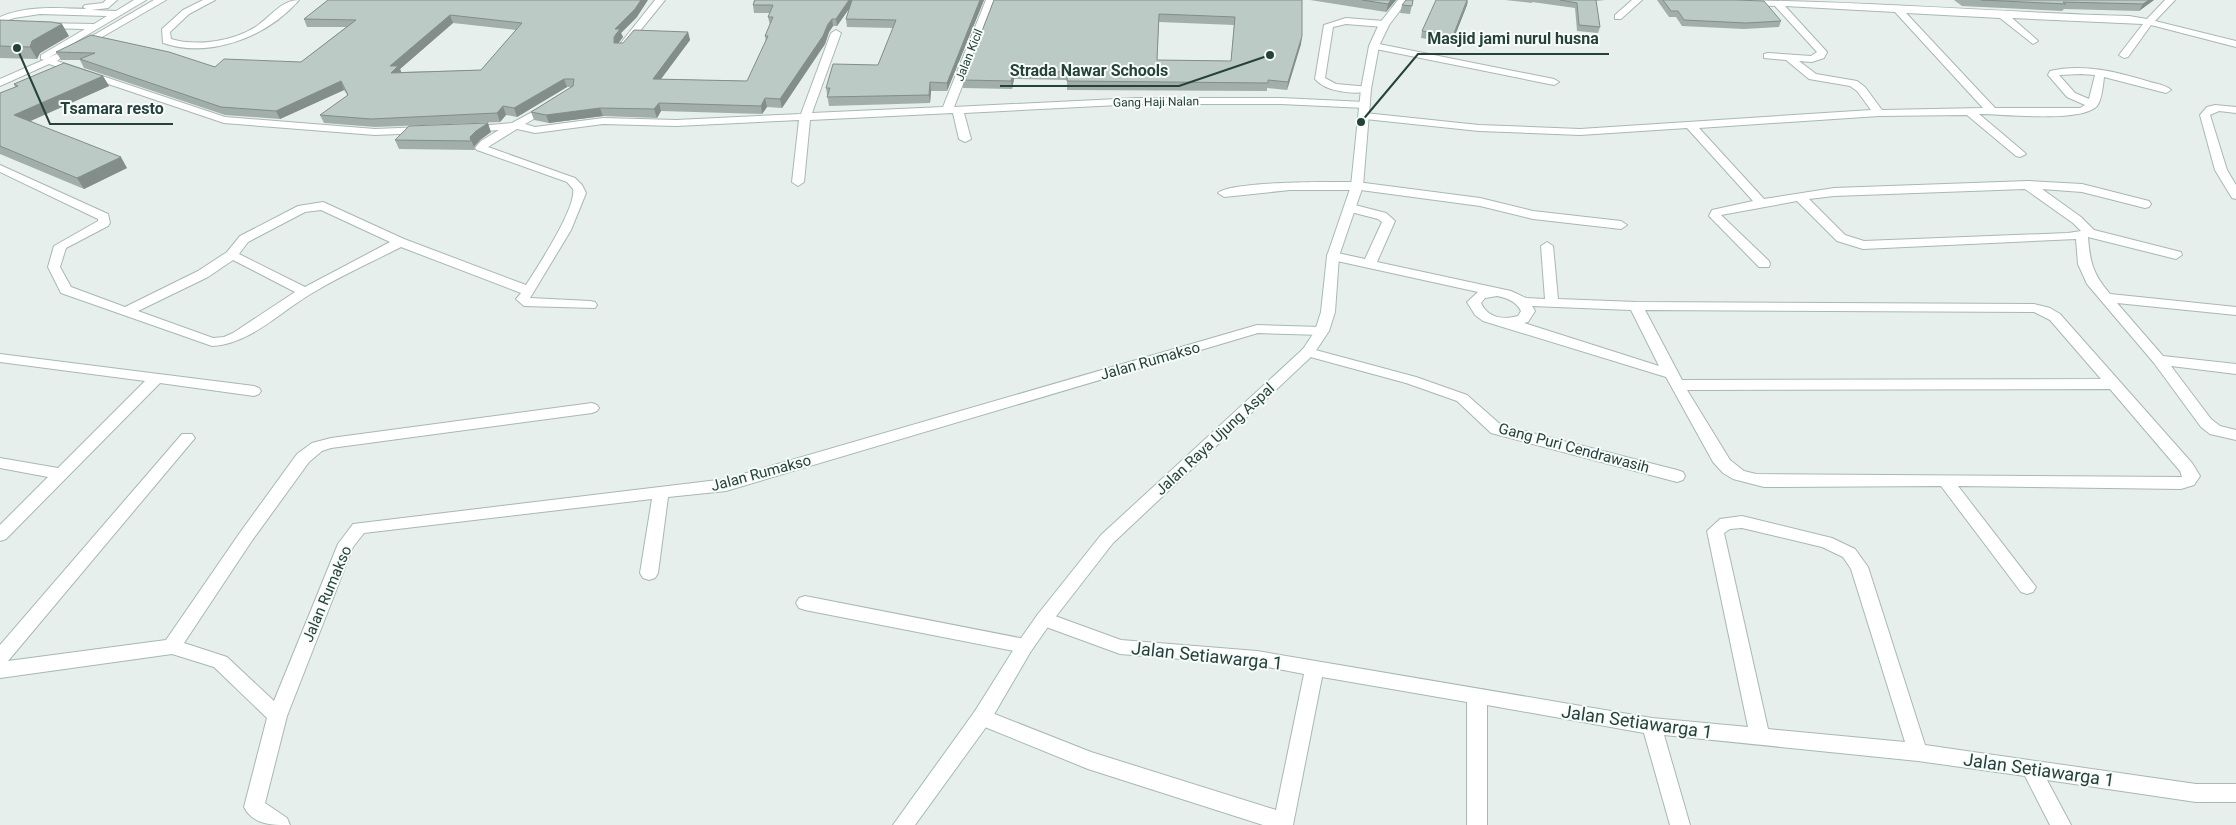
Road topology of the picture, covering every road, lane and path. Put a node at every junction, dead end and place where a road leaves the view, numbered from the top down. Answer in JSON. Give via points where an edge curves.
{"nodes":[{"id":1,"x":49,"y":0,"type":"edge"},
{"id":2,"x":112,"y":0,"type":"edge"},
{"id":3,"x":141,"y":0,"type":"edge"},
{"id":4,"x":161,"y":0,"type":"edge"},
{"id":5,"x":210,"y":0,"type":"edge"},
{"id":6,"x":294,"y":0,"type":"edge"},
{"id":7,"x":660,"y":0,"type":"edge"},
{"id":8,"x":991,"y":0,"type":"edge"},
{"id":9,"x":1403,"y":0,"type":"edge"},
{"id":10,"x":1637,"y":0,"type":"edge"},
{"id":11,"x":1715,"y":0,"type":"edge"},
{"id":12,"x":2170,"y":0,"type":"edge"},
{"id":13,"x":1777,"y":3,"type":"junction"},
{"id":14,"x":1897,"y":9,"type":"junction"},
{"id":15,"x":118,"y":14,"type":"junction"},
{"id":16,"x":2003,"y":15,"type":"junction"},
{"id":17,"x":1618,"y":17,"type":"dead end"},
{"id":18,"x":0,"y":22,"type":"edge"},
{"id":19,"x":2149,"y":22,"type":"junction"},
{"id":20,"x":1384,"y":24,"type":"junction"},
{"id":21,"x":15,"y":25,"type":"edge"},
{"id":22,"x":33,"y":25,"type":"edge"},
{"id":23,"x":97,"y":27,"type":"junction"},
{"id":24,"x":836,"y":33,"type":"dead end"},
{"id":25,"x":2034,"y":41,"type":"dead end"},
{"id":26,"x":2236,"y":44,"type":"edge"},
{"id":27,"x":1374,"y":46,"type":"junction"},
{"id":28,"x":621,"y":48,"type":"edge"},
{"id":29,"x":2124,"y":55,"type":"dead end"},
{"id":30,"x":1768,"y":56,"type":"dead end"},
{"id":31,"x":1788,"y":57,"type":"junction"},
{"id":32,"x":47,"y":59,"type":"junction"},
{"id":33,"x":2100,"y":74,"type":"junction"},
{"id":34,"x":1554,"y":82,"type":"dead end"},
{"id":35,"x":0,"y":83,"type":"edge"},
{"id":36,"x":1366,"y":89,"type":"junction"},
{"id":37,"x":2166,"y":90,"type":"dead end"},
{"id":38,"x":556,"y":101,"type":"edge"},
{"id":39,"x":2093,"y":104,"type":"junction"},
{"id":40,"x":958,"y":110,"type":"junction"},
{"id":41,"x":1992,"y":110,"type":"junction"},
{"id":42,"x":2236,"y":110,"type":"edge"},
{"id":43,"x":947,"y":111,"type":"junction"},
{"id":44,"x":1365,"y":111,"type":"junction"},
{"id":45,"x":1970,"y":112,"type":"junction"},
{"id":46,"x":1878,"y":113,"type":"junction"},
{"id":47,"x":805,"y":118,"type":"junction"},
{"id":48,"x":517,"y":126,"type":"junction"},
{"id":49,"x":1691,"y":126,"type":"junction"},
{"id":50,"x":459,"y":129,"type":"edge"},
{"id":51,"x":431,"y":130,"type":"edge"},
{"id":52,"x":965,"y":139,"type":"dead end"},
{"id":53,"x":2020,"y":154,"type":"dead end"},
{"id":54,"x":0,"y":168,"type":"edge"},
{"id":55,"x":798,"y":182,"type":"dead end"},
{"id":56,"x":2028,"y":185,"type":"junction"},
{"id":57,"x":1357,"y":186,"type":"junction"},
{"id":58,"x":1224,"y":192,"type":"dead end"},
{"id":59,"x":2236,"y":194,"type":"edge"},
{"id":60,"x":1800,"y":197,"type":"junction"},
{"id":61,"x":1761,"y":203,"type":"junction"},
{"id":62,"x":2145,"y":204,"type":"dead end"},
{"id":63,"x":1351,"y":208,"type":"junction"},
{"id":64,"x":1621,"y":225,"type":"dead end"},
{"id":65,"x":2086,"y":234,"type":"junction"},
{"id":66,"x":400,"y":242,"type":"junction"},
{"id":67,"x":1547,"y":246,"type":"dead end"},
{"id":68,"x":232,"y":255,"type":"junction"},
{"id":69,"x":2176,"y":255,"type":"dead end"},
{"id":70,"x":1333,"y":256,"type":"junction"},
{"id":71,"x":1369,"y":264,"type":"junction"},
{"id":72,"x":1764,"y":264,"type":"dead end"},
{"id":73,"x":529,"y":291,"type":"junction"},
{"id":74,"x":305,"y":292,"type":"junction"},
{"id":75,"x":1496,"y":292,"type":"junction"},
{"id":76,"x":2108,"y":298,"type":"junction"},
{"id":77,"x":1523,"y":302,"type":"junction"},
{"id":78,"x":1552,"y":302,"type":"junction"},
{"id":79,"x":590,"y":305,"type":"dead end"},
{"id":80,"x":1636,"y":306,"type":"junction"},
{"id":81,"x":2236,"y":311,"type":"edge"},
{"id":82,"x":125,"y":312,"type":"junction"},
{"id":83,"x":1509,"y":323,"type":"junction"},
{"id":84,"x":1322,"y":331,"type":"junction"},
{"id":85,"x":1308,"y":352,"type":"junction"},
{"id":86,"x":0,"y":358,"type":"edge"},
{"id":87,"x":2159,"y":360,"type":"junction"},
{"id":88,"x":2236,"y":369,"type":"edge"},
{"id":89,"x":157,"y":378,"type":"junction"},
{"id":90,"x":1675,"y":380,"type":"junction"},
{"id":91,"x":2114,"y":384,"type":"junction"},
{"id":92,"x":254,"y":391,"type":"dead end"},
{"id":93,"x":592,"y":408,"type":"dead end"},
{"id":94,"x":2236,"y":435,"type":"edge"},
{"id":95,"x":187,"y":438,"type":"dead end"},
{"id":96,"x":0,"y":464,"type":"edge"},
{"id":97,"x":62,"y":474,"type":"junction"},
{"id":98,"x":1677,"y":476,"type":"dead end"},
{"id":99,"x":1945,"y":480,"type":"junction"},
{"id":100,"x":661,"y":493,"type":"junction"},
{"id":101,"x":0,"y":535,"type":"edge"},
{"id":102,"x":649,"y":573,"type":"dead end"},
{"id":103,"x":2027,"y":587,"type":"dead end"},
{"id":104,"x":805,"y":603,"type":"dead end"},
{"id":105,"x":1044,"y":620,"type":"junction"},
{"id":106,"x":1025,"y":646,"type":"junction"},
{"id":107,"x":172,"y":647,"type":"junction"},
{"id":108,"x":0,"y":658,"type":"edge"},
{"id":109,"x":1314,"y":669,"type":"junction"},
{"id":110,"x":0,"y":670,"type":"edge"},
{"id":111,"x":1477,"y":697,"type":"junction"},
{"id":112,"x":277,"y":716,"type":"junction"},
{"id":113,"x":982,"y":717,"type":"junction"},
{"id":114,"x":1652,"y":726,"type":"junction"},
{"id":115,"x":1760,"y":738,"type":"junction"},
{"id":116,"x":1918,"y":752,"type":"junction"},
{"id":117,"x":2032,"y":768,"type":"junction"},
{"id":118,"x":2236,"y":793,"type":"edge"},
{"id":119,"x":1283,"y":823,"type":"edge"},
{"id":120,"x":280,"y":825,"type":"edge"},
{"id":121,"x":903,"y":825,"type":"edge"},
{"id":122,"x":1477,"y":825,"type":"edge"},
{"id":123,"x":1680,"y":825,"type":"edge"},
{"id":124,"x":2061,"y":825,"type":"edge"}],
"edges":[{"from":1,"to":2,"type":"street","via":[[40,6],[97,7]]},
{"from":3,"to":15,"type":"street"},
{"from":4,"to":32,"type":"street","via":[[109,31]]},
{"from":5,"to":6,"type":"street","via":[[186,12],[165,31],[166,41],[206,44],[236,41],[259,31]]},
{"from":7,"to":28,"type":"street"},
{"from":8,"to":43,"type":"street","name":"Jalan Kicil"},
{"from":9,"to":20,"type":"street","name":"Jalan Raya Ujung Aspal"},
{"from":10,"to":17,"type":"street"},
{"from":11,"to":13,"type":"street"},
{"from":12,"to":19,"type":"street"},
{"from":13,"to":14,"type":"street"},
{"from":13,"to":31,"type":"street","via":[[1822,52],[1812,59]]},
{"from":14,"to":16,"type":"street"},
{"from":14,"to":41,"type":"street"},
{"from":15,"to":18,"type":"street","via":[[28,12],[7,15]]},
{"from":15,"to":23,"type":"street"},
{"from":16,"to":19,"type":"street"},
{"from":16,"to":25,"type":"street"},
{"from":18,"to":21,"type":"street"},
{"from":19,"to":26,"type":"street"},
{"from":19,"to":29,"type":"street"},
{"from":20,"to":27,"type":"street","name":"Jalan Raya Ujung Aspal"},
{"from":20,"to":36,"type":"street","via":[[1346,21],[1330,25],[1320,78],[1332,86]]},
{"from":22,"to":23,"type":"street"},
{"from":23,"to":32,"type":"street"},
{"from":24,"to":47,"type":"street"},
{"from":27,"to":34,"type":"street"},
{"from":27,"to":36,"type":"street","name":"Jalan Raya Ujung Aspal"},
{"from":30,"to":31,"type":"street"},
{"from":31,"to":46,"type":"street","via":[[1813,77],[1853,84],[1861,89]]},
{"from":32,"to":35,"type":"street"},
{"from":32,"to":51,"type":"street","via":[[224,120],[375,132]]},
{"from":33,"to":37,"type":"street"},
{"from":33,"to":39,"type":"street"},
{"from":33,"to":39,"type":"street","via":[[2059,72],[2053,75],[2071,95]]},
{"from":36,"to":44,"type":"street","name":"Jalan Raya Ujung Aspal"},
{"from":38,"to":48,"type":"street"},
{"from":39,"to":41,"type":"street","name":"Gang Haji Nalan","via":[[2083,111],[2071,113]]},
{"from":40,"to":43,"type":"street","name":"Gang Haji Nalan"},
{"from":40,"to":44,"type":"street","name":"Gang Haji Nalan","via":[[1138,101],[1281,101]]},
{"from":40,"to":52,"type":"street"},
{"from":41,"to":45,"type":"street","name":"Gang Haji Nalan"},
{"from":42,"to":59,"type":"street","via":[[2214,108],[2205,115],[2221,170]]},
{"from":43,"to":47,"type":"street","name":"Gang Haji Nalan"},
{"from":44,"to":49,"type":"street","name":"Gang Haji Nalan","via":[[1479,128],[1571,132]]},
{"from":44,"to":57,"type":"street","name":"Jalan Raya Ujung Aspal"},
{"from":45,"to":46,"type":"street","name":"Gang Haji Nalan"},
{"from":45,"to":53,"type":"street"},
{"from":46,"to":49,"type":"street","name":"Gang Haji Nalan"},
{"from":47,"to":48,"type":"street","name":"Gang Haji Nalan","via":[[676,123],[603,121],[535,130]]},
{"from":47,"to":55,"type":"street"},
{"from":48,"to":50,"type":"street","name":"Gang Haji Nalan"},
{"from":48,"to":73,"type":"street","via":[[481,148],[572,180],[580,193],[574,211]]},
{"from":49,"to":61,"type":"street"},
{"from":54,"to":82,"type":"street","via":[[104,216],[104,223],[60,246],[54,267],[66,290]]},
{"from":56,"to":60,"type":"street","via":[[1834,192]]},
{"from":56,"to":62,"type":"street","via":[[2082,188]]},
{"from":56,"to":65,"type":"street","via":[[2077,220]]},
{"from":57,"to":58,"type":"street","via":[[1288,186]]},
{"from":57,"to":63,"type":"street","name":"Jalan Raya Ujung Aspal"},
{"from":57,"to":64,"type":"street","via":[[1480,202],[1533,215]]},
{"from":60,"to":61,"type":"street"},
{"from":60,"to":65,"type":"street","via":[[1841,238],[1863,245]]},
{"from":61,"to":72,"type":"street","via":[[1716,213],[1715,216]]},
{"from":63,"to":70,"type":"street","name":"Jalan Raya Ujung Aspal"},
{"from":63,"to":71,"type":"street","via":[[1389,221]]},
{"from":65,"to":69,"type":"street"},
{"from":65,"to":76,"type":"street","via":[[2084,264],[2094,284]]},
{"from":66,"to":68,"type":"street","via":[[323,206],[302,209],[244,239]]},
{"from":66,"to":73,"type":"street"},
{"from":66,"to":74,"type":"street"},
{"from":67,"to":78,"type":"street"},
{"from":68,"to":74,"type":"street"},
{"from":68,"to":82,"type":"street","via":[[203,274]]},
{"from":70,"to":71,"type":"street"},
{"from":70,"to":84,"type":"street","name":"Jalan Raya Ujung Aspal","via":[[1328,312]]},
{"from":71,"to":75,"type":"street"},
{"from":73,"to":79,"type":"street","via":[[523,299],[529,303]]},
{"from":74,"to":82,"type":"street","via":[[226,341],[212,342]]},
{"from":75,"to":77,"type":"street"},
{"from":75,"to":83,"type":"street","via":[[1481,295],[1474,302],[1478,312],[1492,321]]},
{"from":76,"to":81,"type":"street"},
{"from":76,"to":87,"type":"street"},
{"from":77,"to":78,"type":"street"},
{"from":77,"to":83,"type":"street","via":[[1528,311],[1523,319]]},
{"from":78,"to":80,"type":"street"},
{"from":80,"to":90,"type":"street"},
{"from":80,"to":91,"type":"street","via":[[2034,308],[2055,318]]},
{"from":83,"to":90,"type":"street"},
{"from":84,"to":85,"type":"street","name":"Jalan Raya Ujung Aspal"},
{"from":84,"to":100,"type":"street","name":"Jalan Rumakso","via":[[1257,329],[726,485]]},
{"from":85,"to":98,"type":"street","name":"Gang Puri Cendrawasih","via":[[1411,380],[1462,398],[1496,430]]},
{"from":85,"to":105,"type":"street","name":"Jalan Raya Ujung Aspal","via":[[1107,539]]},
{"from":86,"to":89,"type":"street"},
{"from":87,"to":88,"type":"street"},
{"from":87,"to":94,"type":"street","via":[[2206,423],[2215,430]]},
{"from":89,"to":92,"type":"street"},
{"from":89,"to":97,"type":"street"},
{"from":90,"to":91,"type":"street"},
{"from":90,"to":99,"type":"street","via":[[1719,458],[1728,470],[1739,477],[1764,481]]},
{"from":91,"to":99,"type":"street","via":[[2186,467],[2192,476],[2188,481]]},
{"from":93,"to":107,"type":"street","via":[[317,447],[303,458],[244,538]]},
{"from":95,"to":108,"type":"street"},
{"from":96,"to":97,"type":"street"},
{"from":97,"to":101,"type":"street"},
{"from":99,"to":103,"type":"street"},
{"from":100,"to":102,"type":"street"},
{"from":100,"to":112,"type":"street","name":"Jalan Rumakso","via":[[359,528],[346,544]]},
{"from":104,"to":106,"type":"street"},
{"from":105,"to":106,"type":"street","name":"Jalan Raya Ujung Aspal"},
{"from":105,"to":109,"type":"street","name":"Jalan Setiawarga 1","via":[[1120,647],[1257,658]]},
{"from":106,"to":113,"type":"street","name":"Jalan Raya Ujung Aspal"},
{"from":107,"to":110,"type":"street"},
{"from":107,"to":112,"type":"street","via":[[220,662]]},
{"from":109,"to":111,"type":"street","name":"Jalan Setiawarga 1"},
{"from":109,"to":119,"type":"street"},
{"from":111,"to":114,"type":"street","name":"Jalan Setiawarga 1"},
{"from":111,"to":122,"type":"street"},
{"from":112,"to":120,"type":"street","name":"Jalan Rumakso","via":[[254,808]]},
{"from":113,"to":119,"type":"street","via":[[1088,760]]},
{"from":113,"to":121,"type":"street","name":"Jalan Raya Ujung Aspal"},
{"from":114,"to":115,"type":"street","name":"Jalan Setiawarga 1"},
{"from":114,"to":123,"type":"street"},
{"from":115,"to":116,"type":"street","name":"Jalan Setiawarga 1"},
{"from":115,"to":116,"type":"street","via":[[1715,530],[1726,523],[1742,522],[1826,542],[1849,553],[1859,567]]},
{"from":116,"to":117,"type":"street","name":"Jalan Setiawarga 1"},
{"from":117,"to":118,"type":"street","name":"Jalan Setiawarga 1","via":[[2196,793]]},
{"from":117,"to":124,"type":"street"}]}
